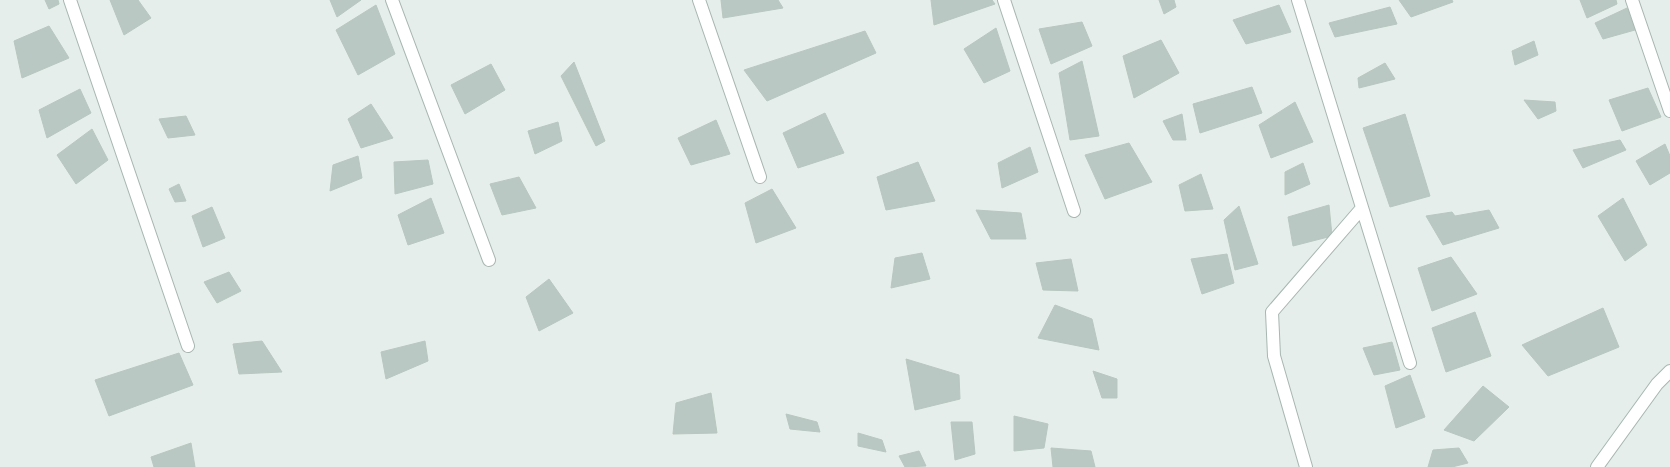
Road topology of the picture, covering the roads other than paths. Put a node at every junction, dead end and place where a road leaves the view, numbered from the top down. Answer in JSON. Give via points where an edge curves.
{"nodes":[{"id":1,"x":70,"y":0,"type":"edge"},
{"id":2,"x":392,"y":0,"type":"edge"},
{"id":3,"x":699,"y":0,"type":"edge"},
{"id":4,"x":1004,"y":0,"type":"edge"},
{"id":5,"x":1298,"y":0,"type":"edge"},
{"id":6,"x":1632,"y":0,"type":"edge"},
{"id":7,"x":1670,"y":111,"type":"edge"},
{"id":8,"x":760,"y":177,"type":"dead end"},
{"id":9,"x":1362,"y":208,"type":"junction"},
{"id":10,"x":1074,"y":211,"type":"dead end"},
{"id":11,"x":489,"y":260,"type":"dead end"},
{"id":12,"x":188,"y":346,"type":"dead end"},
{"id":13,"x":1410,"y":363,"type":"dead end"},
{"id":14,"x":1670,"y":370,"type":"edge"},
{"id":15,"x":1306,"y":467,"type":"edge"},
{"id":16,"x":1597,"y":467,"type":"edge"}],
"edges":[{"from":1,"to":12,"type":"street"},
{"from":2,"to":11,"type":"street"},
{"from":3,"to":8,"type":"street"},
{"from":4,"to":10,"type":"street"},
{"from":5,"to":9,"type":"street"},
{"from":6,"to":7,"type":"street"},
{"from":9,"to":13,"type":"street"},
{"from":9,"to":15,"type":"street","via":[[1272,312],[1274,356]]},
{"from":14,"to":16,"type":"street"}]}
